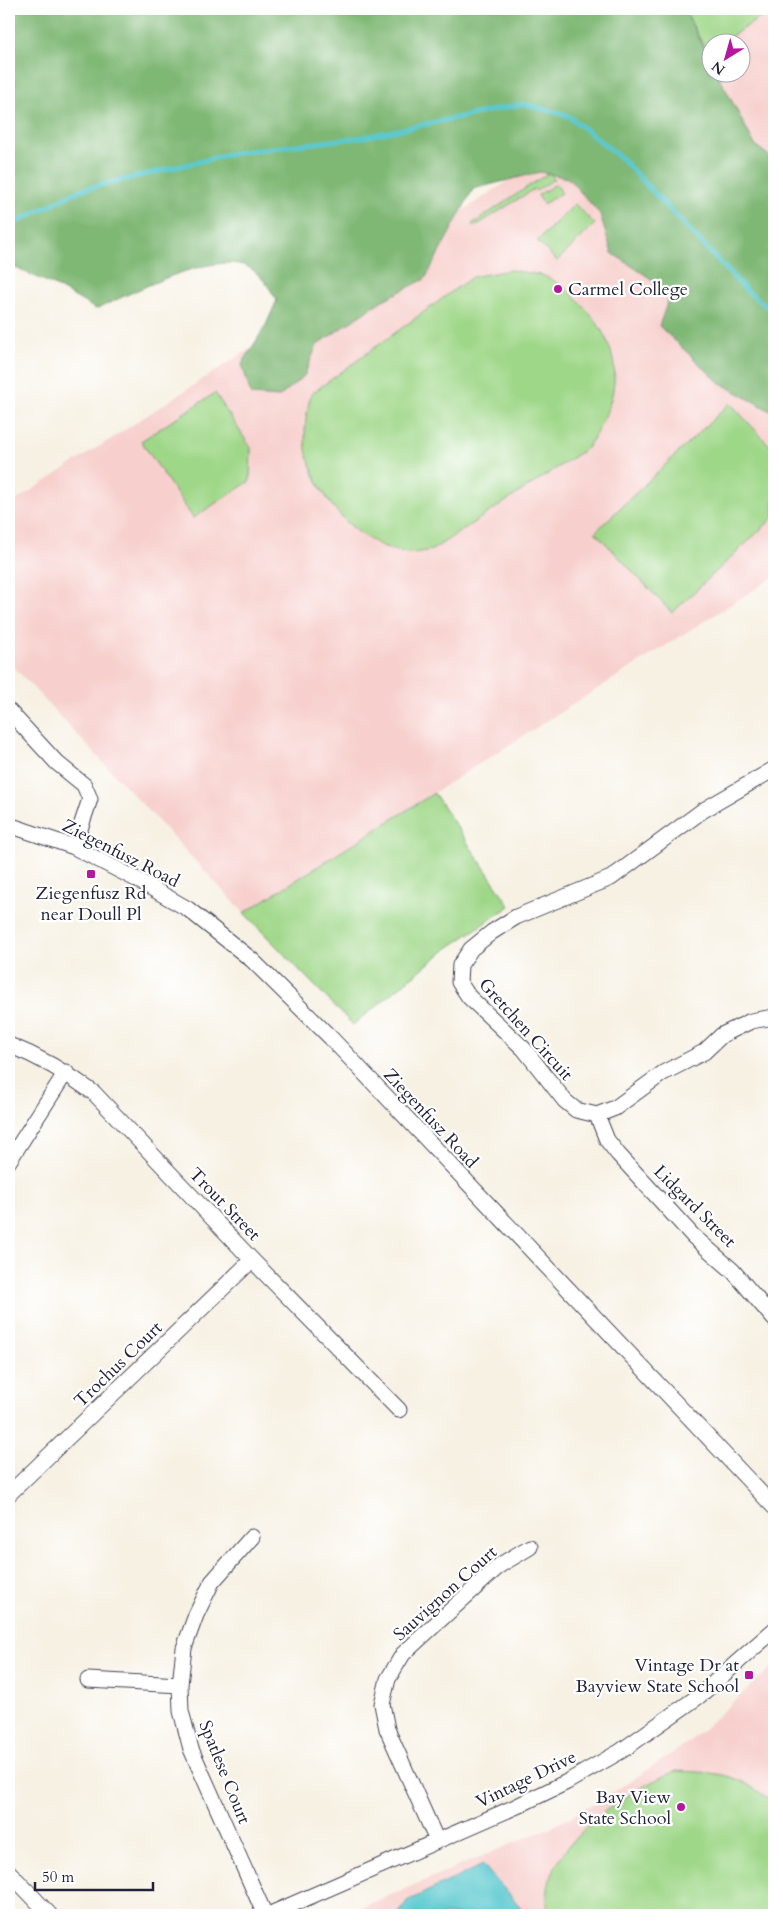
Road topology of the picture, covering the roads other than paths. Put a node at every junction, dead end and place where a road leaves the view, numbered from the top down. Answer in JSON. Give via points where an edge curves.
{"nodes":[{"id":1,"x":9,"y":711,"type":"edge"},
{"id":2,"x":774,"y":769,"type":"edge"},
{"id":3,"x":9,"y":825,"type":"edge"},
{"id":4,"x":74,"y":847,"type":"junction"},
{"id":5,"x":774,"y":1017,"type":"edge"},
{"id":6,"x":9,"y":1045,"type":"edge"},
{"id":7,"x":66,"y":1072,"type":"junction"},
{"id":8,"x":597,"y":1115,"type":"junction"},
{"id":9,"x":9,"y":1161,"type":"edge"},
{"id":10,"x":252,"y":1260,"type":"junction"},
{"id":11,"x":774,"y":1319,"type":"edge"},
{"id":12,"x":400,"y":1410,"type":"dead end"},
{"id":13,"x":9,"y":1494,"type":"edge"},
{"id":14,"x":774,"y":1507,"type":"edge"},
{"id":15,"x":252,"y":1537,"type":"dead end"},
{"id":16,"x":530,"y":1547,"type":"dead end"},
{"id":17,"x":774,"y":1630,"type":"edge"},
{"id":18,"x":88,"y":1680,"type":"dead end"},
{"id":19,"x":180,"y":1685,"type":"junction"},
{"id":20,"x":437,"y":1841,"type":"junction"},
{"id":21,"x":9,"y":1872,"type":"edge"},
{"id":22,"x":50,"y":1915,"type":"edge"},
{"id":23,"x":266,"y":1915,"type":"edge"}],
"edges":[{"from":1,"to":4,"type":"street","via":[[57,763],[84,785],[90,798]]},
{"from":2,"to":8,"type":"street","name":"Gretchen Circuit","via":[[702,811],[611,878],[516,917],[471,949],[460,965],[459,982],[468,998],[524,1049],[565,1101],[576,1110]]},
{"from":3,"to":4,"type":"street","name":"Ziegenfusz Road"},
{"from":4,"to":14,"type":"street","name":"Ziegenfusz Road","via":[[188,909],[252,960],[331,1038]]},
{"from":5,"to":8,"type":"street","via":[[751,1021],[722,1035],[704,1052],[663,1073],[615,1108]]},
{"from":6,"to":7,"type":"street","name":"Trout Street"},
{"from":7,"to":9,"type":"street"},
{"from":7,"to":10,"type":"street","name":"Trout Street","via":[[94,1093]]},
{"from":8,"to":11,"type":"street","name":"Lidgard Street","via":[[607,1140],[618,1154],[694,1236],[733,1271]]},
{"from":10,"to":12,"type":"street","name":"Trout Street"},
{"from":10,"to":13,"type":"street","name":"Trochus Court"},
{"from":15,"to":19,"type":"street","name":"Spatlese Court","via":[[212,1582],[184,1648]]},
{"from":16,"to":20,"type":"street","name":"Sauvignon Court","via":[[500,1565],[404,1654],[388,1679],[382,1704],[387,1729]]},
{"from":17,"to":20,"type":"street","name":"Vintage Drive","via":[[698,1696],[621,1750],[567,1782]]},
{"from":18,"to":19,"type":"street"},
{"from":19,"to":23,"type":"street","name":"Spatlese Court","via":[[181,1711],[191,1749]]},
{"from":20,"to":23,"type":"street","name":"Vintage Drive"},
{"from":21,"to":22,"type":"street"}]}
